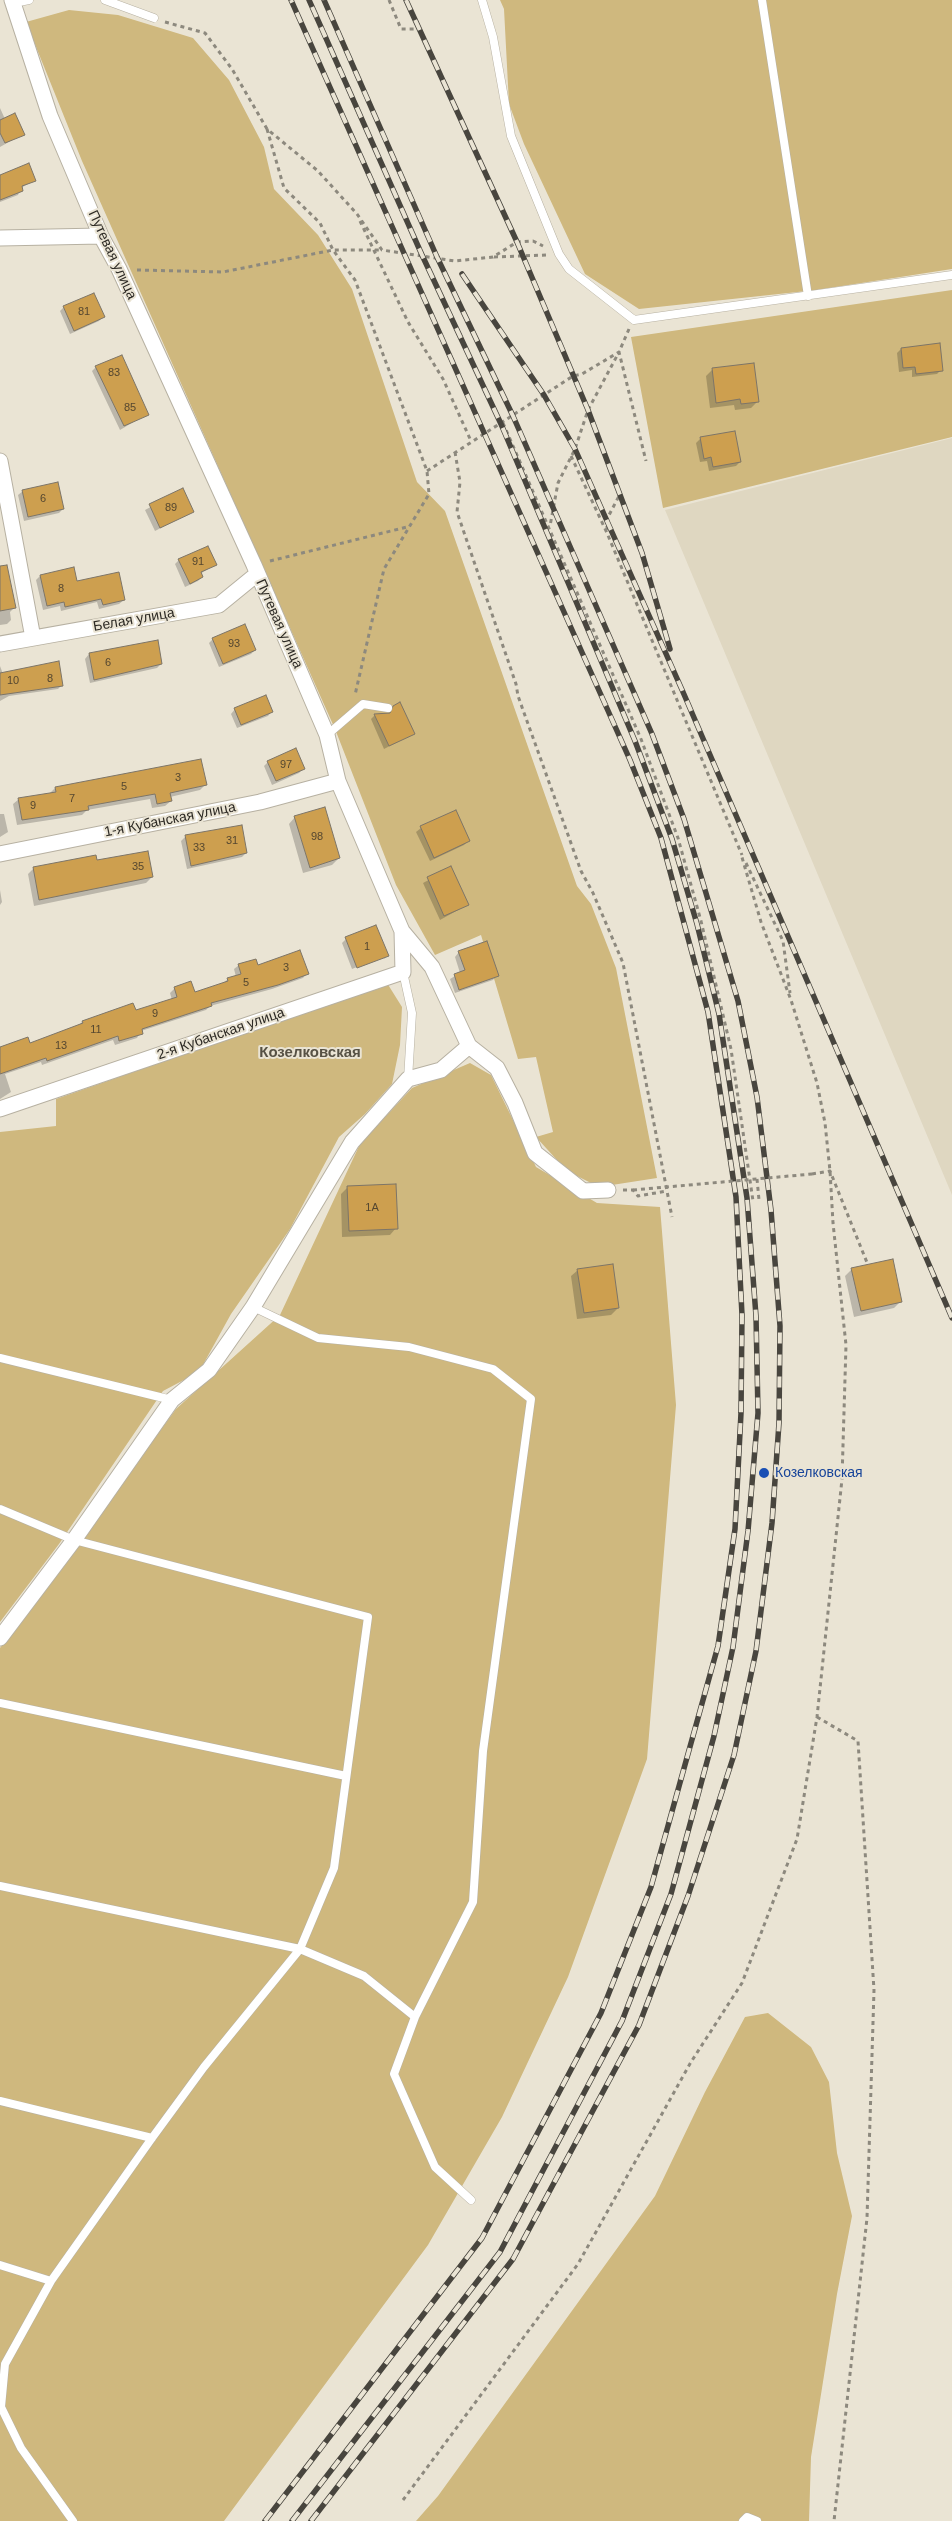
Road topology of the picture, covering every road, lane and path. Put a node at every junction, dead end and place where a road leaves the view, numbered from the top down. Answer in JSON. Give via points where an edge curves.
{"nodes":[{"id":1,"x":105,"y":0,"type":"edge"},
{"id":2,"x":389,"y":0,"type":"edge"},
{"id":3,"x":482,"y":0,"type":"edge"},
{"id":4,"x":762,"y":0,"type":"edge"},
{"id":5,"x":14,"y":3,"type":"edge"},
{"id":6,"x":154,"y":18,"type":"joint"},
{"id":7,"x":419,"y":29,"type":"dead end"},
{"id":8,"x":267,"y":129,"type":"junction"},
{"id":9,"x":357,"y":214,"type":"junction"},
{"id":10,"x":102,"y":236,"type":"junction"},
{"id":11,"x":0,"y":238,"type":"edge"},
{"id":12,"x":333,"y":250,"type":"junction"},
{"id":13,"x":373,"y":250,"type":"junction"},
{"id":14,"x":382,"y":250,"type":"junction"},
{"id":15,"x":559,"y":254,"type":"junction"},
{"id":16,"x":493,"y":257,"type":"junction"},
{"id":17,"x":119,"y":269,"type":"junction"},
{"id":18,"x":952,"y":276,"type":"edge"},
{"id":19,"x":808,"y":296,"type":"junction"},
{"id":20,"x":634,"y":320,"type":"junction"},
{"id":21,"x":619,"y":352,"type":"junction"},
{"id":22,"x":503,"y":423,"type":"junction"},
{"id":23,"x":471,"y":441,"type":"junction"},
{"id":24,"x":455,"y":452,"type":"junction"},
{"id":25,"x":572,"y":456,"type":"junction"},
{"id":26,"x":0,"y":461,"type":"edge"},
{"id":27,"x":646,"y":461,"type":"dead end"},
{"id":28,"x":426,"y":471,"type":"junction"},
{"id":29,"x":620,"y":494,"type":"dead end"},
{"id":30,"x":408,"y":527,"type":"junction"},
{"id":31,"x":550,"y":527,"type":"junction"},
{"id":32,"x":607,"y":533,"type":"junction"},
{"id":33,"x":256,"y":569,"type":"junction"},
{"id":34,"x":33,"y":638,"type":"junction"},
{"id":35,"x":0,"y":644,"type":"edge"},
{"id":36,"x":388,"y":708,"type":"dead end"},
{"id":37,"x":349,"y":715,"type":"junction"},
{"id":38,"x":327,"y":735,"type":"junction"},
{"id":39,"x":338,"y":781,"type":"junction"},
{"id":40,"x":0,"y":854,"type":"edge"},
{"id":41,"x":742,"y":854,"type":"junction"},
{"id":42,"x":402,"y":931,"type":"junction"},
{"id":43,"x":403,"y":972,"type":"junction"},
{"id":44,"x":791,"y":1000,"type":"junction"},
{"id":45,"x":469,"y":1046,"type":"junction"},
{"id":46,"x":408,"y":1079,"type":"junction"},
{"id":47,"x":0,"y":1109,"type":"edge"},
{"id":48,"x":830,"y":1171,"type":"junction"},
{"id":49,"x":757,"y":1179,"type":"junction"},
{"id":50,"x":608,"y":1190,"type":"dead end"},
{"id":51,"x":667,"y":1191,"type":"junction"},
{"id":52,"x":759,"y":1200,"type":"dead end"},
{"id":53,"x":753,"y":1201,"type":"dead end"},
{"id":54,"x":672,"y":1216,"type":"dead end"},
{"id":55,"x":868,"y":1265,"type":"dead end"},
{"id":56,"x":253,"y":1307,"type":"junction"},
{"id":57,"x":0,"y":1358,"type":"edge"},
{"id":58,"x":172,"y":1400,"type":"junction"},
{"id":59,"x":0,"y":1509,"type":"edge"},
{"id":60,"x":74,"y":1540,"type":"junction"},
{"id":61,"x":0,"y":1638,"type":"edge"},
{"id":62,"x":0,"y":1703,"type":"edge"},
{"id":63,"x":817,"y":1717,"type":"junction"},
{"id":64,"x":346,"y":1776,"type":"junction"},
{"id":65,"x":0,"y":1886,"type":"edge"},
{"id":66,"x":300,"y":1949,"type":"junction"},
{"id":67,"x":415,"y":2017,"type":"junction"},
{"id":68,"x":0,"y":2101,"type":"edge"},
{"id":69,"x":152,"y":2138,"type":"junction"},
{"id":70,"x":471,"y":2200,"type":"dead end"},
{"id":71,"x":0,"y":2265,"type":"edge"},
{"id":72,"x":51,"y":2282,"type":"junction"},
{"id":73,"x":402,"y":2500,"type":"dead end"},
{"id":74,"x":73,"y":2521,"type":"edge"},
{"id":75,"x":743,"y":2521,"type":"edge"},
{"id":76,"x":757,"y":2521,"type":"edge"},
{"id":77,"x":834,"y":2521,"type":"edge"}],
"edges":[{"from":1,"to":6,"type":"lane"},
{"from":2,"to":7,"type":"path","via":[[402,29]]},
{"from":3,"to":15,"type":"lane","via":[[493,37],[511,136]]},
{"from":4,"to":19,"type":"lane"},
{"from":5,"to":10,"type":"street","name":"Путевая улица","via":[[50,116]]},
{"from":6,"to":8,"type":"path","via":[[204,33],[232,69]]},
{"from":8,"to":9,"type":"path","via":[[318,171]]},
{"from":8,"to":12,"type":"path","via":[[284,188],[320,223]]},
{"from":9,"to":13,"type":"path"},
{"from":9,"to":14,"type":"path"},
{"from":10,"to":11,"type":"street"},
{"from":10,"to":17,"type":"street","name":"Путевая улица"},
{"from":12,"to":13,"type":"path"},
{"from":12,"to":17,"type":"path","via":[[223,272]]},
{"from":12,"to":28,"type":"path","via":[[355,280]]},
{"from":13,"to":14,"type":"path"},
{"from":13,"to":23,"type":"path","via":[[408,322],[443,379]]},
{"from":14,"to":16,"type":"path","via":[[455,261]]},
{"from":15,"to":16,"type":"path"},
{"from":15,"to":16,"type":"path","via":[[533,241],[517,242]]},
{"from":15,"to":20,"type":"lane","via":[[569,269]]},
{"from":17,"to":33,"type":"street","name":"Путевая улица"},
{"from":18,"to":19,"type":"lane"},
{"from":19,"to":20,"type":"lane"},
{"from":20,"to":21,"type":"path"},
{"from":21,"to":22,"type":"path","via":[[573,376]]},
{"from":21,"to":25,"type":"path","via":[[588,410]]},
{"from":21,"to":27,"type":"path"},
{"from":22,"to":23,"type":"path"},
{"from":22,"to":31,"type":"path"},
{"from":23,"to":24,"type":"path"},
{"from":24,"to":28,"type":"path"},
{"from":24,"to":51,"type":"path","via":[[460,482],[457,512],[581,871],[623,963]]},
{"from":25,"to":31,"type":"path","via":[[558,483]]},
{"from":25,"to":32,"type":"path"},
{"from":26,"to":34,"type":"street"},
{"from":28,"to":30,"type":"path","via":[[429,494]]},
{"from":29,"to":32,"type":"path","via":[[607,519]]},
{"from":30,"to":33,"type":"path"},
{"from":30,"to":37,"type":"path","via":[[384,570]]},
{"from":31,"to":53,"type":"path","via":[[641,739],[678,838],[731,1049]]},
{"from":32,"to":41,"type":"path"},
{"from":33,"to":34,"type":"street","name":"Белая улица","via":[[219,605]]},
{"from":33,"to":38,"type":"street","name":"Путевая улица"},
{"from":34,"to":35,"type":"street","name":"Белая улица"},
{"from":36,"to":37,"type":"lane","via":[[363,704]]},
{"from":37,"to":38,"type":"lane"},
{"from":38,"to":39,"type":"street","name":"Путевая улица"},
{"from":39,"to":40,"type":"street","name":"1-я Кубанская улица","via":[[260,802]]},
{"from":39,"to":42,"type":"street","name":"Путевая улица"},
{"from":41,"to":44,"type":"path","via":[[761,922]]},
{"from":41,"to":44,"type":"path","via":[[783,941]]},
{"from":42,"to":43,"type":"street"},
{"from":42,"to":45,"type":"street","name":"Путевая улица","via":[[432,967]]},
{"from":43,"to":46,"type":"lane","via":[[412,1013]]},
{"from":43,"to":47,"type":"street","name":"2-я Кубанская улица"},
{"from":44,"to":48,"type":"path","via":[[817,1083]]},
{"from":45,"to":46,"type":"street","via":[[441,1070]]},
{"from":45,"to":50,"type":"street","name":"Путевая улица","via":[[497,1068],[535,1153],[584,1191]]},
{"from":46,"to":56,"type":"street","via":[[352,1142]]},
{"from":48,"to":49,"type":"path","bridge":true},
{"from":48,"to":55,"type":"path"},
{"from":48,"to":63,"type":"path","via":[[846,1345],[842,1469]]},
{"from":49,"to":51,"type":"path","bridge":true,"via":[[633,1190],[638,1196]]},
{"from":49,"to":52,"type":"path"},
{"from":51,"to":54,"type":"path"},
{"from":56,"to":58,"type":"street","via":[[209,1370]]},
{"from":56,"to":67,"type":"lane","via":[[318,1338],[409,1347],[493,1368],[531,1399],[483,1751],[473,1902]]},
{"from":57,"to":58,"type":"lane"},
{"from":58,"to":60,"type":"street"},
{"from":59,"to":60,"type":"lane"},
{"from":60,"to":61,"type":"street"},
{"from":60,"to":64,"type":"lane","via":[[368,1617]]},
{"from":62,"to":64,"type":"lane"},
{"from":63,"to":73,"type":"path","via":[[797,1839],[742,1983],[691,2062],[578,2264]]},
{"from":63,"to":77,"type":"path","via":[[858,1741],[874,1990],[867,2218]]},
{"from":64,"to":66,"type":"lane","via":[[334,1868]]},
{"from":65,"to":66,"type":"lane"},
{"from":66,"to":67,"type":"lane","via":[[364,1976]]},
{"from":66,"to":69,"type":"lane","via":[[204,2067]]},
{"from":67,"to":70,"type":"lane","via":[[394,2074],[435,2167]]},
{"from":68,"to":69,"type":"lane"},
{"from":69,"to":72,"type":"lane"},
{"from":71,"to":72,"type":"lane"},
{"from":72,"to":74,"type":"lane","via":[[5,2364],[1,2407],[21,2448]]},
{"from":75,"to":76,"type":"lane","via":[[747,2517]]}]}
